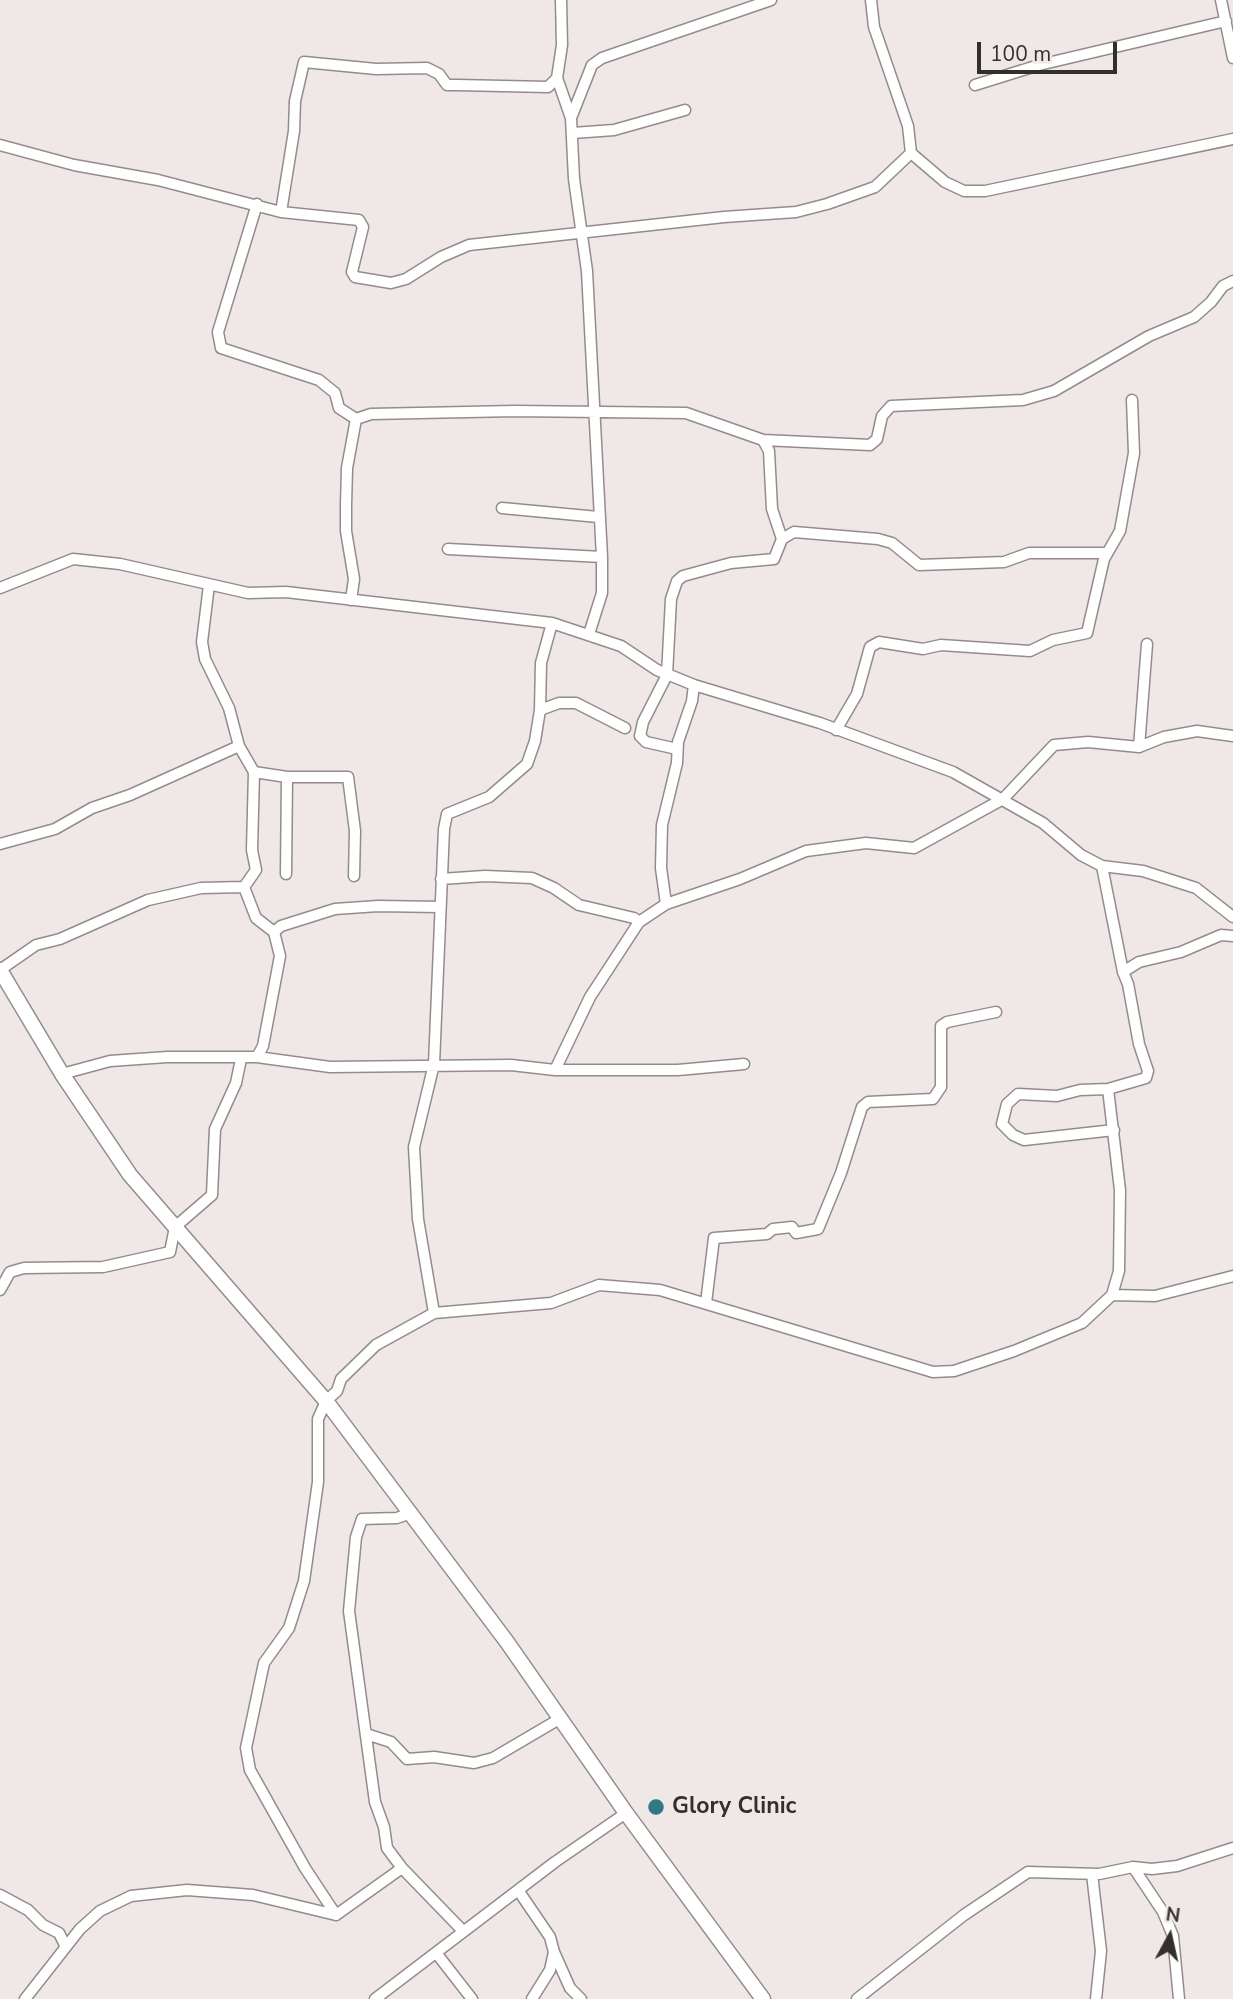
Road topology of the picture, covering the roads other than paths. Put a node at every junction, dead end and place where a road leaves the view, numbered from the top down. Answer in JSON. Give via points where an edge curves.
{"nodes":[{"id":1,"x":561,"y":0,"type":"edge"},
{"id":2,"x":771,"y":0,"type":"edge"},
{"id":3,"x":871,"y":0,"type":"edge"},
{"id":4,"x":1222,"y":0,"type":"edge"},
{"id":5,"x":1226,"y":21,"type":"junction"},
{"id":6,"x":1233,"y":58,"type":"edge"},
{"id":7,"x":557,"y":78,"type":"junction"},
{"id":8,"x":975,"y":85,"type":"dead end"},
{"id":9,"x":685,"y":110,"type":"dead end"},
{"id":10,"x":571,"y":118,"type":"junction"},
{"id":11,"x":573,"y":133,"type":"junction"},
{"id":12,"x":1233,"y":139,"type":"edge"},
{"id":13,"x":0,"y":145,"type":"edge"},
{"id":14,"x":911,"y":153,"type":"junction"},
{"id":15,"x":257,"y":204,"type":"junction"},
{"id":16,"x":281,"y":212,"type":"junction"},
{"id":17,"x":580,"y":233,"type":"junction"},
{"id":18,"x":1233,"y":281,"type":"edge"},
{"id":19,"x":1132,"y":400,"type":"dead end"},
{"id":20,"x":592,"y":410,"type":"junction"},
{"id":21,"x":356,"y":419,"type":"junction"},
{"id":22,"x":763,"y":440,"type":"junction"},
{"id":23,"x":502,"y":508,"type":"dead end"},
{"id":24,"x":598,"y":517,"type":"junction"},
{"id":25,"x":782,"y":539,"type":"junction"},
{"id":26,"x":448,"y":549,"type":"dead end"},
{"id":27,"x":1107,"y":553,"type":"junction"},
{"id":28,"x":602,"y":557,"type":"junction"},
{"id":29,"x":209,"y":585,"type":"junction"},
{"id":30,"x":0,"y":588,"type":"edge"},
{"id":31,"x":351,"y":600,"type":"junction"},
{"id":32,"x":552,"y":622,"type":"junction"},
{"id":33,"x":589,"y":634,"type":"junction"},
{"id":34,"x":1147,"y":643,"type":"dead end"},
{"id":35,"x":667,"y":675,"type":"junction"},
{"id":36,"x":694,"y":685,"type":"junction"},
{"id":37,"x":540,"y":710,"type":"junction"},
{"id":38,"x":625,"y":728,"type":"dead end"},
{"id":39,"x":836,"y":730,"type":"junction"},
{"id":40,"x":1233,"y":736,"type":"edge"},
{"id":41,"x":239,"y":746,"type":"junction"},
{"id":42,"x":1139,"y":747,"type":"junction"},
{"id":43,"x":677,"y":749,"type":"junction"},
{"id":44,"x":254,"y":772,"type":"junction"},
{"id":45,"x":287,"y":776,"type":"junction"},
{"id":46,"x":1003,"y":799,"type":"junction"},
{"id":47,"x":0,"y":844,"type":"edge"},
{"id":48,"x":1102,"y":866,"type":"junction"},
{"id":49,"x":286,"y":874,"type":"dead end"},
{"id":50,"x":354,"y":876,"type":"dead end"},
{"id":51,"x":441,"y":879,"type":"junction"},
{"id":52,"x":244,"y":887,"type":"junction"},
{"id":53,"x":666,"y":904,"type":"junction"},
{"id":54,"x":440,"y":907,"type":"junction"},
{"id":55,"x":1233,"y":917,"type":"edge"},
{"id":56,"x":639,"y":922,"type":"junction"},
{"id":57,"x":274,"y":932,"type":"junction"},
{"id":58,"x":1233,"y":936,"type":"edge"},
{"id":59,"x":0,"y":970,"type":"edge"},
{"id":60,"x":1123,"y":972,"type":"junction"},
{"id":61,"x":996,"y":1012,"type":"dead end"},
{"id":62,"x":257,"y":1057,"type":"junction"},
{"id":63,"x":241,"y":1059,"type":"junction"},
{"id":64,"x":434,"y":1064,"type":"junction"},
{"id":65,"x":744,"y":1064,"type":"dead end"},
{"id":66,"x":555,"y":1070,"type":"junction"},
{"id":67,"x":62,"y":1074,"type":"junction"},
{"id":68,"x":1108,"y":1089,"type":"junction"},
{"id":69,"x":1114,"y":1130,"type":"junction"},
{"id":70,"x":175,"y":1227,"type":"junction"},
{"id":71,"x":186,"y":1240,"type":"junction"},
{"id":72,"x":170,"y":1252,"type":"junction"},
{"id":73,"x":1233,"y":1276,"type":"edge"},
{"id":74,"x":0,"y":1290,"type":"edge"},
{"id":75,"x":1112,"y":1295,"type":"junction"},
{"id":76,"x":706,"y":1303,"type":"junction"},
{"id":77,"x":434,"y":1313,"type":"junction"},
{"id":78,"x":326,"y":1401,"type":"junction"},
{"id":79,"x":408,"y":1514,"type":"junction"},
{"id":80,"x":561,"y":1718,"type":"junction"},
{"id":81,"x":366,"y":1734,"type":"junction"},
{"id":82,"x":626,"y":1813,"type":"junction"},
{"id":83,"x":1233,"y":1848,"type":"edge"},
{"id":84,"x":1133,"y":1867,"type":"junction"},
{"id":85,"x":402,"y":1868,"type":"junction"},
{"id":86,"x":1093,"y":1874,"type":"junction"},
{"id":87,"x":518,"y":1890,"type":"junction"},
{"id":88,"x":0,"y":1895,"type":"edge"},
{"id":89,"x":336,"y":1914,"type":"junction"},
{"id":90,"x":463,"y":1931,"type":"junction"},
{"id":91,"x":65,"y":1945,"type":"junction"},
{"id":92,"x":554,"y":1952,"type":"junction"},
{"id":93,"x":437,"y":1954,"type":"junction"},
{"id":94,"x":25,"y":1999,"type":"edge"},
{"id":95,"x":375,"y":1999,"type":"edge"},
{"id":96,"x":472,"y":1999,"type":"edge"},
{"id":97,"x":532,"y":1999,"type":"edge"},
{"id":98,"x":581,"y":1999,"type":"edge"},
{"id":99,"x":763,"y":1999,"type":"edge"},
{"id":100,"x":857,"y":1999,"type":"edge"},
{"id":101,"x":1096,"y":1999,"type":"edge"},
{"id":102,"x":1179,"y":1999,"type":"edge"}],
"edges":[{"from":1,"to":7,"type":"street"},
{"from":2,"to":10,"type":"street","via":[[602,58],[592,65]]},
{"from":3,"to":14,"type":"street","via":[[874,27],[908,125]]},
{"from":4,"to":5,"type":"street"},
{"from":5,"to":6,"type":"street"},
{"from":5,"to":8,"type":"street","via":[[1039,65]]},
{"from":7,"to":10,"type":"street"},
{"from":7,"to":16,"type":"street","via":[[548,87],[447,85],[427,68],[304,62]]},
{"from":9,"to":11,"type":"street","via":[[614,130]]},
{"from":10,"to":11,"type":"street"},
{"from":11,"to":17,"type":"street"},
{"from":12,"to":14,"type":"street","via":[[985,191],[964,191],[945,182]]},
{"from":13,"to":15,"type":"street"},
{"from":14,"to":17,"type":"street","via":[[875,187],[796,212]]},
{"from":15,"to":16,"type":"street"},
{"from":15,"to":21,"type":"street","via":[[218,332],[220,348],[319,380],[335,393],[339,408]]},
{"from":16,"to":17,"type":"street","via":[[359,220],[363,227],[352,272],[355,277],[391,283],[469,245]]},
{"from":17,"to":20,"type":"street","via":[[587,271]]},
{"from":18,"to":22,"type":"street","via":[[1194,317],[1149,336],[1054,391],[1023,400],[891,406],[870,445]]},
{"from":19,"to":27,"type":"street","via":[[1134,453],[1120,531]]},
{"from":20,"to":21,"type":"street","via":[[371,414]]},
{"from":20,"to":22,"type":"street","via":[[686,413]]},
{"from":20,"to":24,"type":"street"},
{"from":21,"to":31,"type":"street","via":[[347,468],[346,531],[354,579]]},
{"from":22,"to":25,"type":"street","via":[[769,451],[772,509]]},
{"from":23,"to":24,"type":"street"},
{"from":24,"to":28,"type":"street"},
{"from":25,"to":27,"type":"street","via":[[794,533],[878,539],[891,543],[919,565],[1004,562],[1029,552]]},
{"from":25,"to":35,"type":"street","via":[[774,559],[731,563],[677,581],[671,599]]},
{"from":26,"to":28,"type":"street"},
{"from":27,"to":39,"type":"street","via":[[1087,633],[1053,640],[1030,651],[941,645],[923,649],[879,642],[870,648],[857,694]]},
{"from":28,"to":33,"type":"street","via":[[601,593]]},
{"from":29,"to":30,"type":"street","via":[[120,564],[73,559]]},
{"from":29,"to":31,"type":"street","via":[[248,593],[286,592]]},
{"from":29,"to":41,"type":"street","via":[[202,642],[205,659],[229,708]]},
{"from":31,"to":32,"type":"street"},
{"from":32,"to":33,"type":"street"},
{"from":32,"to":37,"type":"street","via":[[541,663]]},
{"from":33,"to":35,"type":"street","via":[[621,646]]},
{"from":34,"to":42,"type":"street"},
{"from":35,"to":36,"type":"street"},
{"from":35,"to":43,"type":"street","via":[[640,736],[646,742]]},
{"from":36,"to":39,"type":"street"},
{"from":36,"to":43,"type":"street"},
{"from":37,"to":38,"type":"street","via":[[576,703]]},
{"from":37,"to":51,"type":"street","via":[[527,764],[489,797],[447,814]]},
{"from":39,"to":46,"type":"street","via":[[953,772]]},
{"from":40,"to":42,"type":"street","via":[[1197,731]]},
{"from":41,"to":44,"type":"street"},
{"from":41,"to":47,"type":"street","via":[[92,808],[55,829]]},
{"from":42,"to":46,"type":"street","via":[[1088,742],[1054,745]]},
{"from":43,"to":53,"type":"street","via":[[662,825]]},
{"from":44,"to":45,"type":"street"},
{"from":44,"to":52,"type":"street","via":[[252,850],[256,870]]},
{"from":45,"to":49,"type":"street"},
{"from":45,"to":50,"type":"street","via":[[348,776],[355,831]]},
{"from":46,"to":48,"type":"street"},
{"from":46,"to":53,"type":"street","via":[[914,848],[866,844],[806,851]]},
{"from":48,"to":55,"type":"street","via":[[1143,872],[1196,888]]},
{"from":48,"to":60,"type":"street"},
{"from":51,"to":54,"type":"street"},
{"from":51,"to":56,"type":"street","via":[[532,878],[579,905]]},
{"from":52,"to":57,"type":"street","via":[[256,918]]},
{"from":52,"to":59,"type":"street","via":[[201,888],[148,901],[36,946]]},
{"from":53,"to":56,"type":"street"},
{"from":54,"to":57,"type":"street","via":[[335,909]]},
{"from":54,"to":64,"type":"street"},
{"from":56,"to":66,"type":"street","via":[[590,997]]},
{"from":57,"to":62,"type":"street","via":[[280,956]]},
{"from":58,"to":60,"type":"street","via":[[1221,935],[1181,952],[1139,962]]},
{"from":59,"to":67,"type":"main road"},
{"from":60,"to":68,"type":"street","via":[[1148,1071],[1146,1078]]},
{"from":61,"to":76,"type":"street","via":[[947,1021],[942,1026],[942,1087],[933,1099],[868,1102],[862,1107],[818,1229],[796,1233],[792,1227],[714,1238]]},
{"from":62,"to":63,"type":"street"},
{"from":62,"to":64,"type":"street","via":[[330,1067]]},
{"from":63,"to":67,"type":"street","via":[[110,1061]]},
{"from":63,"to":70,"type":"street","via":[[236,1083],[215,1129],[212,1195]]},
{"from":64,"to":66,"type":"street"},
{"from":64,"to":77,"type":"street","via":[[414,1147],[418,1219]]},
{"from":65,"to":66,"type":"street","via":[[678,1070]]},
{"from":67,"to":70,"type":"main road","via":[[130,1175]]},
{"from":68,"to":69,"type":"street"},
{"from":68,"to":69,"type":"street","via":[[1057,1096],[1018,1094],[1007,1104],[1002,1124],[1013,1135],[1036,1140]]},
{"from":69,"to":75,"type":"street","via":[[1120,1190],[1119,1271]]},
{"from":70,"to":71,"type":"main road"},
{"from":70,"to":72,"type":"street"},
{"from":71,"to":72,"type":"street"},
{"from":71,"to":78,"type":"main road"},
{"from":72,"to":74,"type":"street","via":[[103,1267],[24,1268],[10,1272]]},
{"from":73,"to":75,"type":"street","via":[[1155,1296]]},
{"from":75,"to":76,"type":"street","via":[[1082,1323],[966,1367],[933,1372]]},
{"from":76,"to":77,"type":"street","via":[[660,1290],[599,1285],[551,1303]]},
{"from":77,"to":78,"type":"street","via":[[376,1345]]},
{"from":78,"to":79,"type":"main road"},
{"from":78,"to":89,"type":"street","via":[[318,1419],[318,1482],[304,1581],[289,1628],[264,1663],[246,1748],[250,1770]]},
{"from":79,"to":80,"type":"main road"},
{"from":79,"to":81,"type":"street","via":[[362,1520],[356,1537],[349,1611]]},
{"from":80,"to":81,"type":"street","via":[[493,1758],[474,1763],[434,1757],[407,1759],[391,1742]]},
{"from":80,"to":82,"type":"main road"},
{"from":81,"to":85,"type":"street","via":[[387,1848]]},
{"from":82,"to":87,"type":"street"},
{"from":82,"to":99,"type":"main road"},
{"from":83,"to":84,"type":"street","via":[[1177,1866]]},
{"from":84,"to":86,"type":"street"},
{"from":84,"to":102,"type":"street","via":[[1174,1936]]},
{"from":85,"to":89,"type":"street"},
{"from":85,"to":90,"type":"street"},
{"from":86,"to":100,"type":"street","via":[[1028,1872],[964,1915]]},
{"from":86,"to":101,"type":"street","via":[[1101,1951]]},
{"from":87,"to":90,"type":"street"},
{"from":87,"to":92,"type":"street","via":[[550,1937]]},
{"from":88,"to":91,"type":"street","via":[[58,1933]]},
{"from":89,"to":91,"type":"street","via":[[253,1895],[187,1890],[131,1896],[100,1911]]},
{"from":90,"to":93,"type":"street"},
{"from":91,"to":94,"type":"street"},
{"from":92,"to":97,"type":"street","via":[[550,1970]]},
{"from":92,"to":98,"type":"street","via":[[570,1988]]},
{"from":93,"to":95,"type":"street"},
{"from":93,"to":96,"type":"street"}]}
